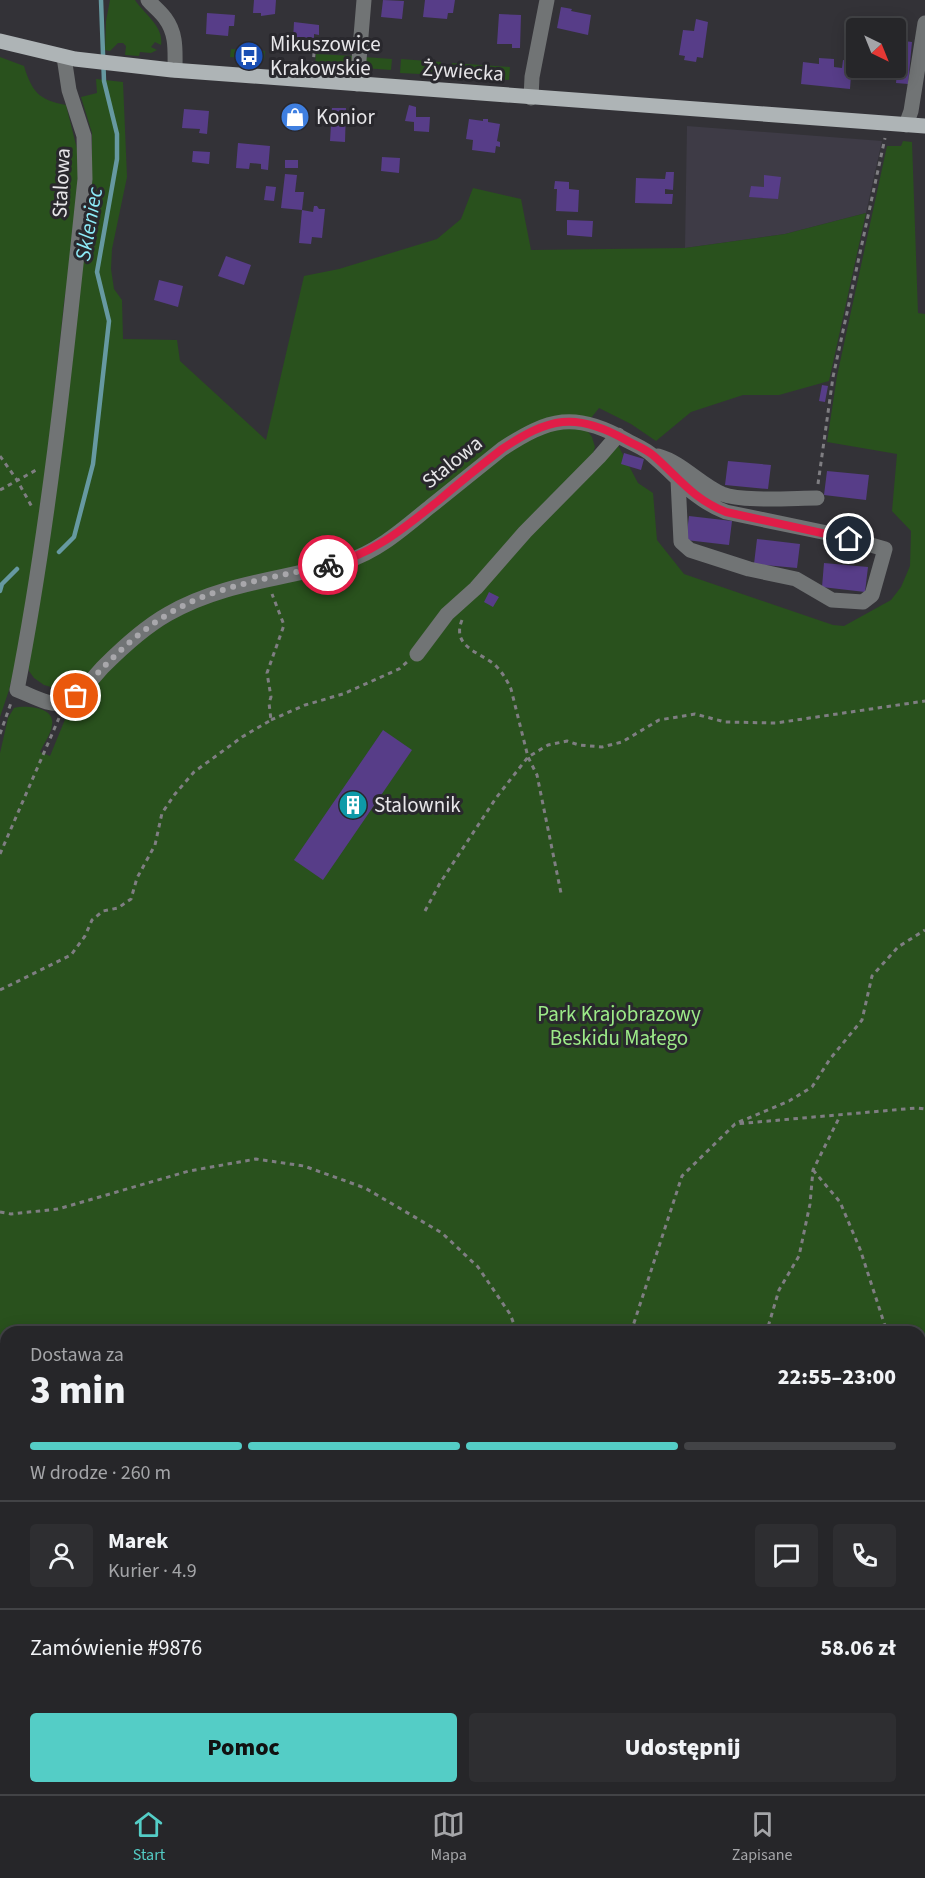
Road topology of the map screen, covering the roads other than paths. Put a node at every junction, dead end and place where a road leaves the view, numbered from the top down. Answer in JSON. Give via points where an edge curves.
{"nodes":[{"id":1,"x":148,"y":0,"type":"edge"},
{"id":2,"x":364,"y":0,"type":"edge"},
{"id":3,"x":547,"y":0,"type":"edge"},
{"id":4,"x":925,"y":23,"type":"edge"},
{"id":5,"x":0,"y":41,"type":"edge"},
{"id":6,"x":64,"y":57,"type":"junction"},
{"id":7,"x":175,"y":70,"type":"junction"},
{"id":8,"x":357,"y":84,"type":"junction"},
{"id":9,"x":531,"y":98,"type":"junction"},
{"id":10,"x":906,"y":125,"type":"junction"},
{"id":11,"x":925,"y":126,"type":"edge"},
{"id":12,"x":618,"y":435,"type":"junction"},
{"id":13,"x":652,"y":454,"type":"junction"},
{"id":14,"x":678,"y":480,"type":"junction"},
{"id":15,"x":817,"y":498,"type":"dead end"},
{"id":16,"x":417,"y":654,"type":"road end"}],
"edges":[{"from":1,"to":7,"type":"street","via":[[172,30]]},
{"from":2,"to":8,"type":"street"},
{"from":3,"to":9,"type":"street"},
{"from":4,"to":10,"type":"street"},
{"from":5,"to":6,"type":"main road","name":"Żywiecka"},
{"from":6,"to":7,"type":"main road","name":"Żywiecka"},
{"from":6,"to":12,"type":"street","name":"Stalowa","via":[[69,90],[84,136],[84,190],[54,464],[17,690],[52,704],[65,703],[166,615],[208,596],[348,560],[377,547],[502,449],[537,430],[575,420]]},
{"from":7,"to":8,"type":"main road","name":"Żywiecka"},
{"from":8,"to":9,"type":"main road","name":"Żywiecka"},
{"from":9,"to":10,"type":"main road","name":"Żywiecka"},
{"from":10,"to":11,"type":"main road","name":"Żywiecka"},
{"from":12,"to":13,"type":"street","name":"Stalowa"},
{"from":12,"to":16,"type":"street","via":[[476,588],[447,614]]},
{"from":13,"to":14,"type":"street","name":"Stalowa"},
{"from":13,"to":15,"type":"street","via":[[676,463],[710,487],[733,497]]},
{"from":14,"to":14,"type":"street","name":"Stalowa","via":[[681,542],[690,550],[796,579],[832,600],[862,602],[872,595],[885,549],[726,512],[697,497]]}]}
